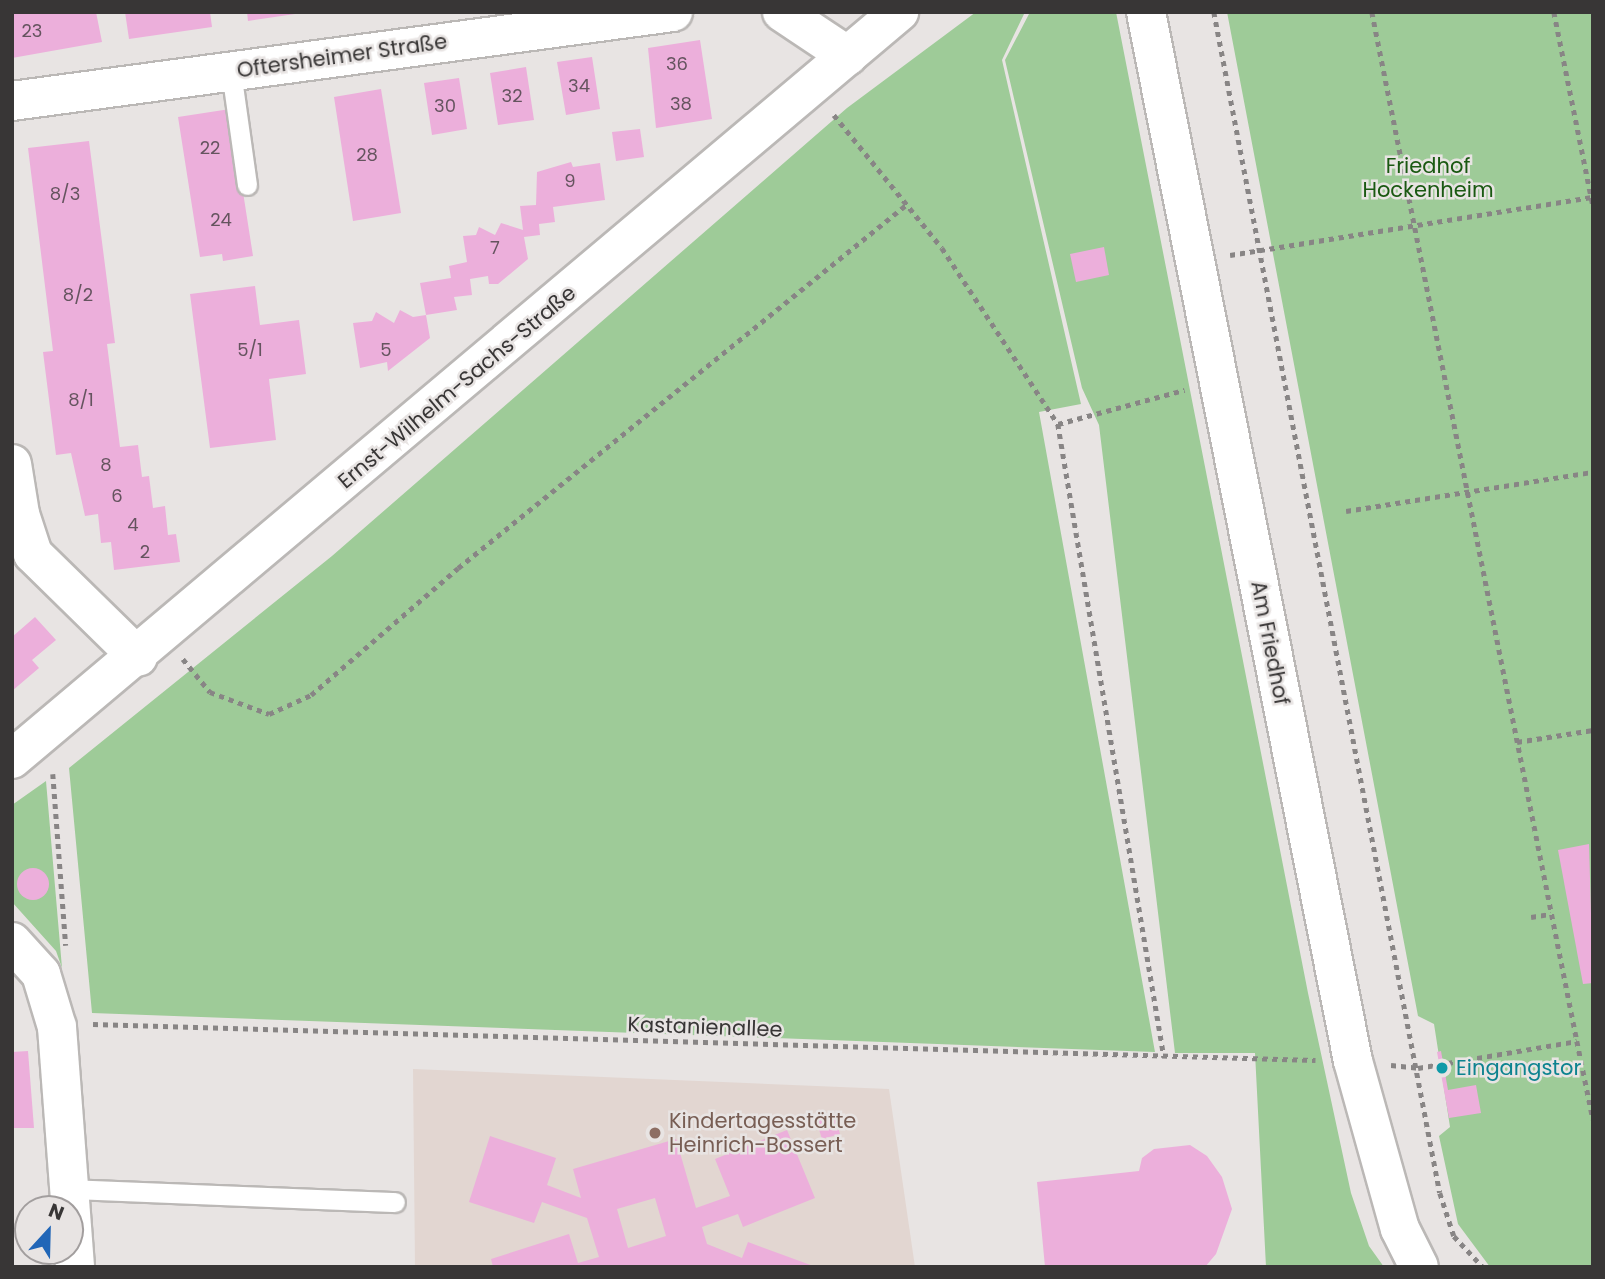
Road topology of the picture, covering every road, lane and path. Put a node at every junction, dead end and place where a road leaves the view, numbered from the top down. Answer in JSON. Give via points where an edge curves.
{"nodes":[{"id":1,"x":673,"y":12,"type":"edge"},
{"id":2,"x":782,"y":12,"type":"edge"},
{"id":3,"x":899,"y":12,"type":"edge"},
{"id":4,"x":1146,"y":12,"type":"edge"},
{"id":5,"x":1214,"y":12,"type":"edge"},
{"id":6,"x":1372,"y":12,"type":"edge"},
{"id":7,"x":1554,"y":12,"type":"edge"},
{"id":8,"x":848,"y":56,"type":"junction"},
{"id":9,"x":231,"y":71,"type":"junction"},
{"id":10,"x":12,"y":100,"type":"edge"},
{"id":11,"x":829,"y":109,"type":"dead end"},
{"id":12,"x":247,"y":186,"type":"dead end"},
{"id":13,"x":1592,"y":197,"type":"edge"},
{"id":14,"x":906,"y":205,"type":"junction"},
{"id":15,"x":1593,"y":206,"type":"edge"},
{"id":16,"x":1415,"y":228,"type":"junction"},
{"id":17,"x":1260,"y":250,"type":"junction"},
{"id":18,"x":1195,"y":262,"type":"junction"},
{"id":19,"x":1219,"y":381,"type":"junction"},
{"id":20,"x":1058,"y":424,"type":"junction"},
{"id":21,"x":12,"y":464,"type":"edge"},
{"id":22,"x":1593,"y":472,"type":"edge"},
{"id":23,"x":1467,"y":491,"type":"junction"},
{"id":24,"x":1346,"y":511,"type":"dead end"},
{"id":25,"x":177,"y":652,"type":"dead end"},
{"id":26,"x":138,"y":657,"type":"junction"},
{"id":27,"x":57,"y":722,"type":"junction"},
{"id":28,"x":1593,"y":730,"type":"edge"},
{"id":29,"x":1517,"y":742,"type":"junction"},
{"id":30,"x":12,"y":759,"type":"edge"},
{"id":31,"x":1551,"y":914,"type":"junction"},
{"id":32,"x":1531,"y":917,"type":"dead end"},
{"id":33,"x":12,"y":942,"type":"edge"},
{"id":34,"x":67,"y":956,"type":"dead end"},
{"id":35,"x":57,"y":1027,"type":"junction"},
{"id":36,"x":1577,"y":1041,"type":"junction"},
{"id":37,"x":1164,"y":1057,"type":"junction"},
{"id":38,"x":1353,"y":1061,"type":"junction"},
{"id":39,"x":1418,"y":1068,"type":"junction"},
{"id":40,"x":1593,"y":1119,"type":"edge"},
{"id":41,"x":69,"y":1189,"type":"junction"},
{"id":42,"x":395,"y":1202,"type":"dead end"},
{"id":43,"x":75,"y":1267,"type":"edge"},
{"id":44,"x":1419,"y":1267,"type":"edge"},
{"id":45,"x":1483,"y":1267,"type":"edge"}],
"edges":[{"from":1,"to":9,"type":"street","name":"Oftersheimer Straße"},
{"from":2,"to":8,"type":"street"},
{"from":3,"to":8,"type":"street","name":"Ernst-Wilhelm-Sachs-Straße"},
{"from":4,"to":18,"type":"street","name":"Am Friedhof"},
{"from":5,"to":17,"type":"path"},
{"from":6,"to":16,"type":"path"},
{"from":7,"to":13,"type":"path"},
{"from":8,"to":26,"type":"street","name":"Ernst-Wilhelm-Sachs-Straße"},
{"from":9,"to":10,"type":"street","name":"Oftersheimer Straße"},
{"from":9,"to":12,"type":"lane"},
{"from":11,"to":14,"type":"path"},
{"from":13,"to":15,"type":"path"},
{"from":13,"to":16,"type":"path"},
{"from":14,"to":20,"type":"path","via":[[942,248]]},
{"from":14,"to":25,"type":"path","via":[[458,568],[311,695],[269,714],[210,692]]},
{"from":16,"to":17,"type":"path"},
{"from":16,"to":23,"type":"path"},
{"from":17,"to":18,"type":"path"},
{"from":17,"to":39,"type":"path"},
{"from":18,"to":19,"type":"street","name":"Am Friedhof"},
{"from":19,"to":20,"type":"path"},
{"from":19,"to":38,"type":"street","name":"Am Friedhof"},
{"from":20,"to":37,"type":"path"},
{"from":21,"to":26,"type":"street","via":[[20,514],[33,554]]},
{"from":22,"to":23,"type":"path"},
{"from":23,"to":24,"type":"path"},
{"from":23,"to":29,"type":"path"},
{"from":26,"to":27,"type":"street","name":"Ernst-Wilhelm-Sachs-Straße"},
{"from":27,"to":30,"type":"street","name":"Ernst-Wilhelm-Sachs-Straße"},
{"from":27,"to":34,"type":"path","via":[[60,752],[51,781]]},
{"from":28,"to":29,"type":"path"},
{"from":29,"to":31,"type":"path"},
{"from":31,"to":32,"type":"path"},
{"from":31,"to":36,"type":"path"},
{"from":33,"to":35,"type":"street","via":[[41,975]]},
{"from":35,"to":37,"type":"path","name":"Kastanienallee","via":[[88,1024]]},
{"from":35,"to":41,"type":"street"},
{"from":36,"to":39,"type":"path"},
{"from":36,"to":40,"type":"path"},
{"from":37,"to":38,"type":"path","name":"Kastanienallee"},
{"from":38,"to":44,"type":"street","name":"Am Friedhof","via":[[1400,1230]]},
{"from":39,"to":45,"type":"path","via":[[1448,1224]]},
{"from":41,"to":42,"type":"lane"},
{"from":41,"to":43,"type":"street"}]}
